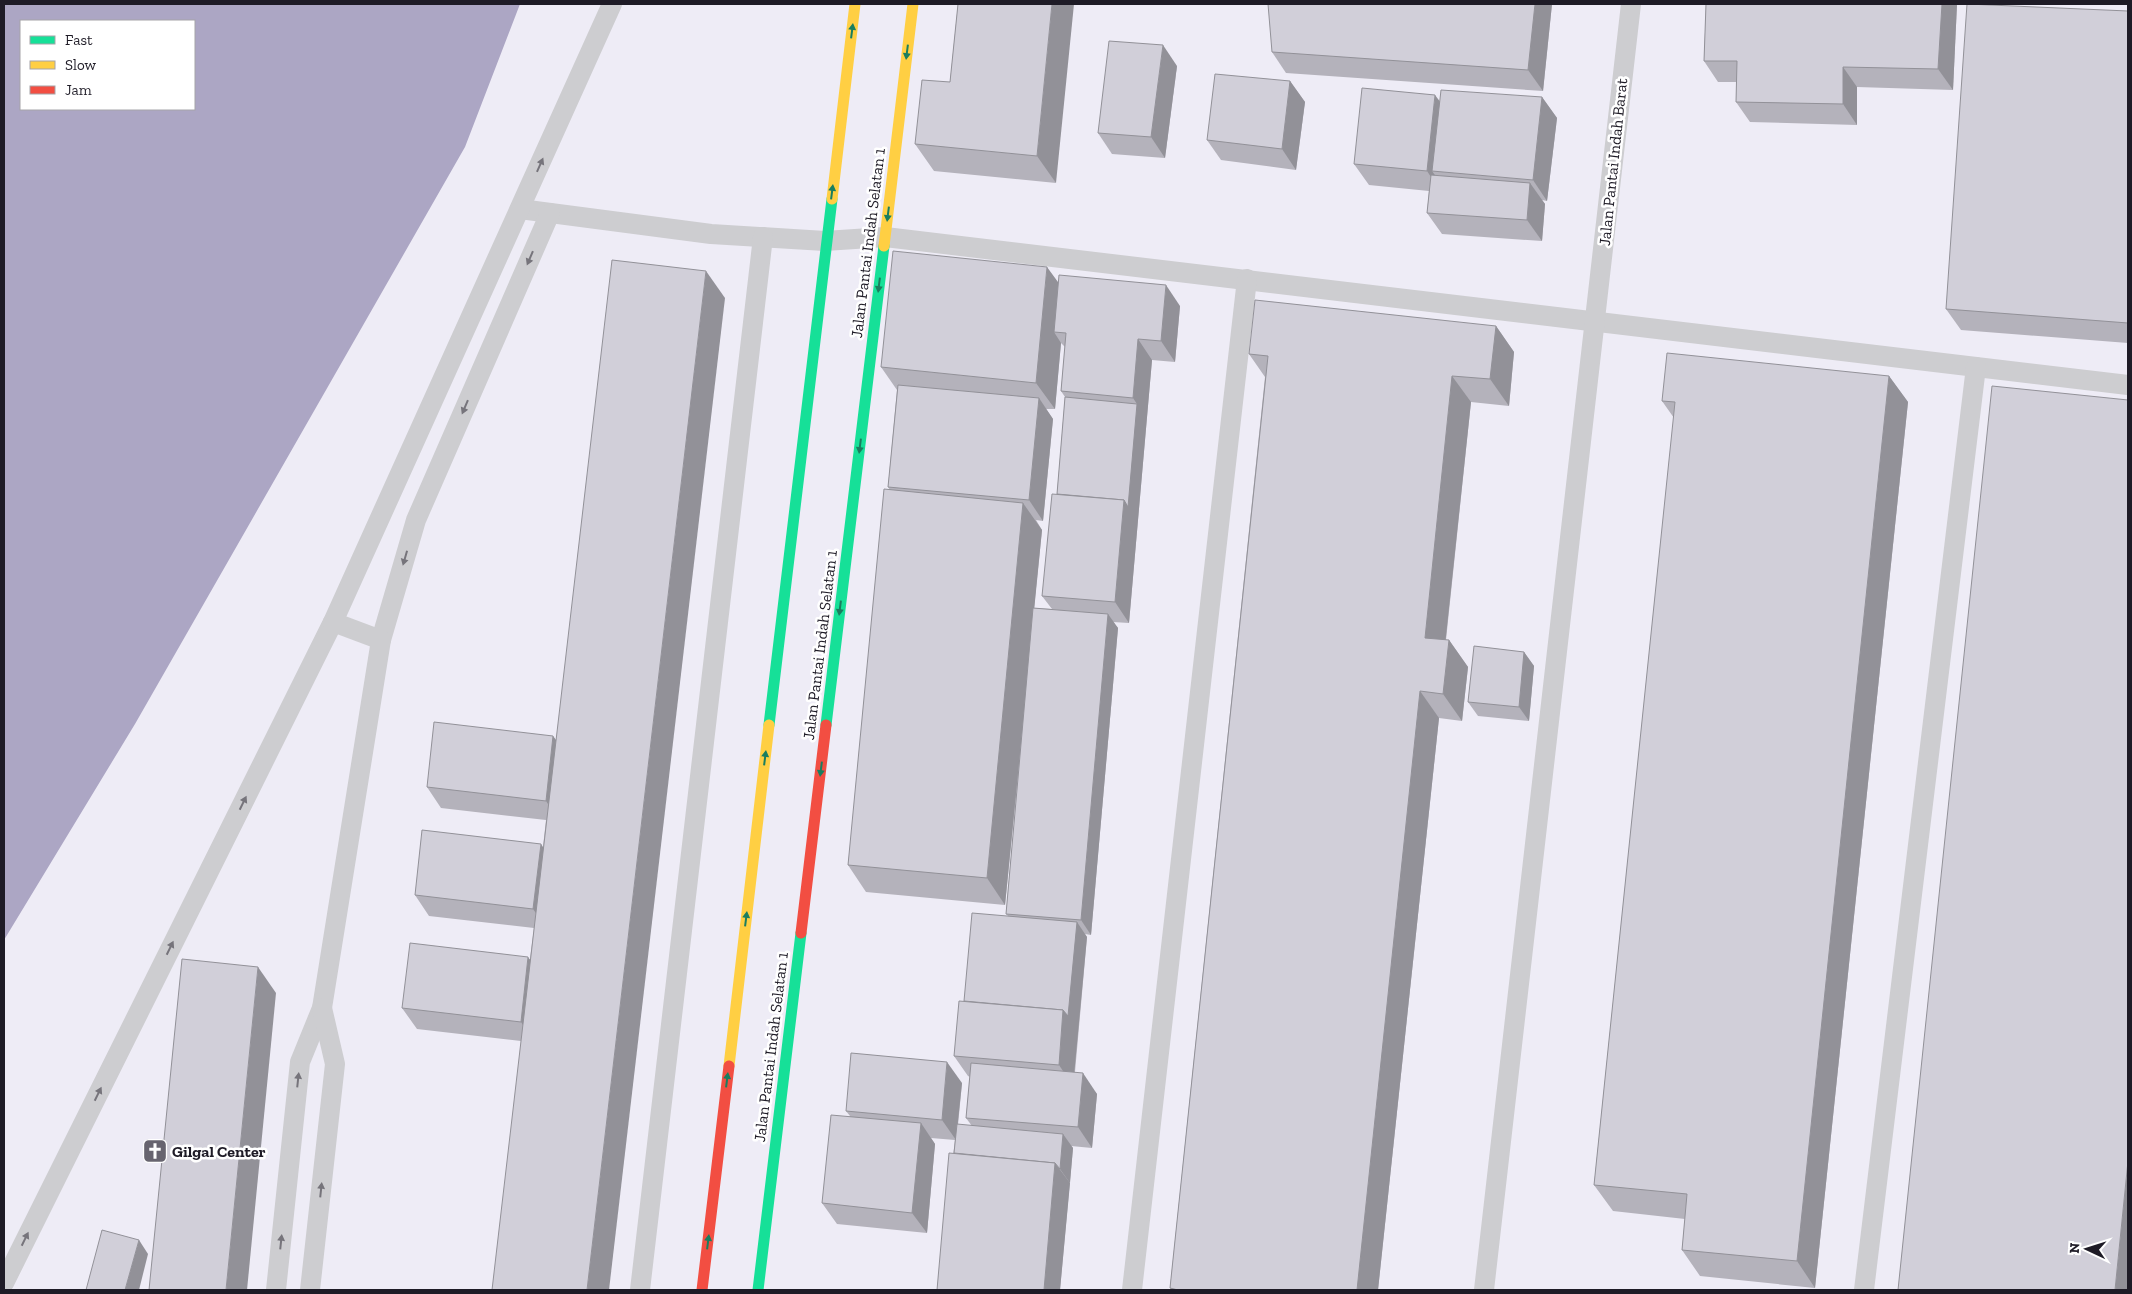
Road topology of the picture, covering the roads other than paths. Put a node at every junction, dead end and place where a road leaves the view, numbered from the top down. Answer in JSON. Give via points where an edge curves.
{"nodes":[{"id":1,"x":612,"y":4,"type":"edge"},
{"id":2,"x":855,"y":4,"type":"edge"},
{"id":3,"x":913,"y":4,"type":"edge"},
{"id":4,"x":1631,"y":4,"type":"edge"},
{"id":5,"x":520,"y":209,"type":"junction"},
{"id":6,"x":550,"y":213,"type":"junction"},
{"id":7,"x":763,"y":237,"type":"junction"},
{"id":8,"x":885,"y":237,"type":"junction"},
{"id":9,"x":826,"y":241,"type":"junction"},
{"id":10,"x":1247,"y":279,"type":"junction"},
{"id":11,"x":1596,"y":321,"type":"junction"},
{"id":12,"x":1976,"y":367,"type":"junction"},
{"id":13,"x":2128,"y":385,"type":"edge"},
{"id":14,"x":333,"y":622,"type":"junction"},
{"id":15,"x":381,"y":640,"type":"junction"},
{"id":16,"x":322,"y":1008,"type":"junction"},
{"id":17,"x":4,"y":1283,"type":"edge"},
{"id":18,"x":276,"y":1290,"type":"edge"},
{"id":19,"x":310,"y":1290,"type":"edge"},
{"id":20,"x":640,"y":1290,"type":"edge"},
{"id":21,"x":702,"y":1290,"type":"edge"},
{"id":22,"x":758,"y":1290,"type":"edge"},
{"id":23,"x":1132,"y":1290,"type":"edge"},
{"id":24,"x":1484,"y":1290,"type":"edge"},
{"id":25,"x":1864,"y":1290,"type":"edge"}],
"edges":[{"from":5,"to":1,"type":"lane","one_way":true},
{"from":9,"to":2,"type":"street","one_way":true},
{"from":3,"to":8,"type":"street","name":"Jalan Pantai Indah Selatan 1","one_way":true},
{"from":4,"to":11,"type":"lane","name":"Jalan Pantai Indah Barat"},
{"from":5,"to":6,"type":"lane"},
{"from":5,"to":14,"type":"lane"},
{"from":6,"to":7,"type":"lane","via":[[711,234]]},
{"from":6,"to":15,"type":"lane","one_way":true,"via":[[416,520]]},
{"from":7,"to":9,"type":"lane"},
{"from":7,"to":20,"type":"lane"},
{"from":8,"to":9,"type":"lane"},
{"from":8,"to":10,"type":"lane"},
{"from":8,"to":22,"type":"street","name":"Jalan Pantai Indah Selatan 1","one_way":true},
{"from":21,"to":9,"type":"street","one_way":true},
{"from":10,"to":11,"type":"lane"},
{"from":10,"to":23,"type":"lane"},
{"from":11,"to":12,"type":"lane"},
{"from":11,"to":24,"type":"lane","name":"Jalan Pantai Indah Barat"},
{"from":12,"to":13,"type":"lane"},
{"from":12,"to":25,"type":"lane"},
{"from":14,"to":15,"type":"lane"},
{"from":17,"to":14,"type":"lane","one_way":true},
{"from":15,"to":16,"type":"lane"},
{"from":18,"to":16,"type":"lane","one_way":true,"via":[[300,1062]]},
{"from":19,"to":16,"type":"lane","one_way":true,"via":[[334,1064]]}]}
